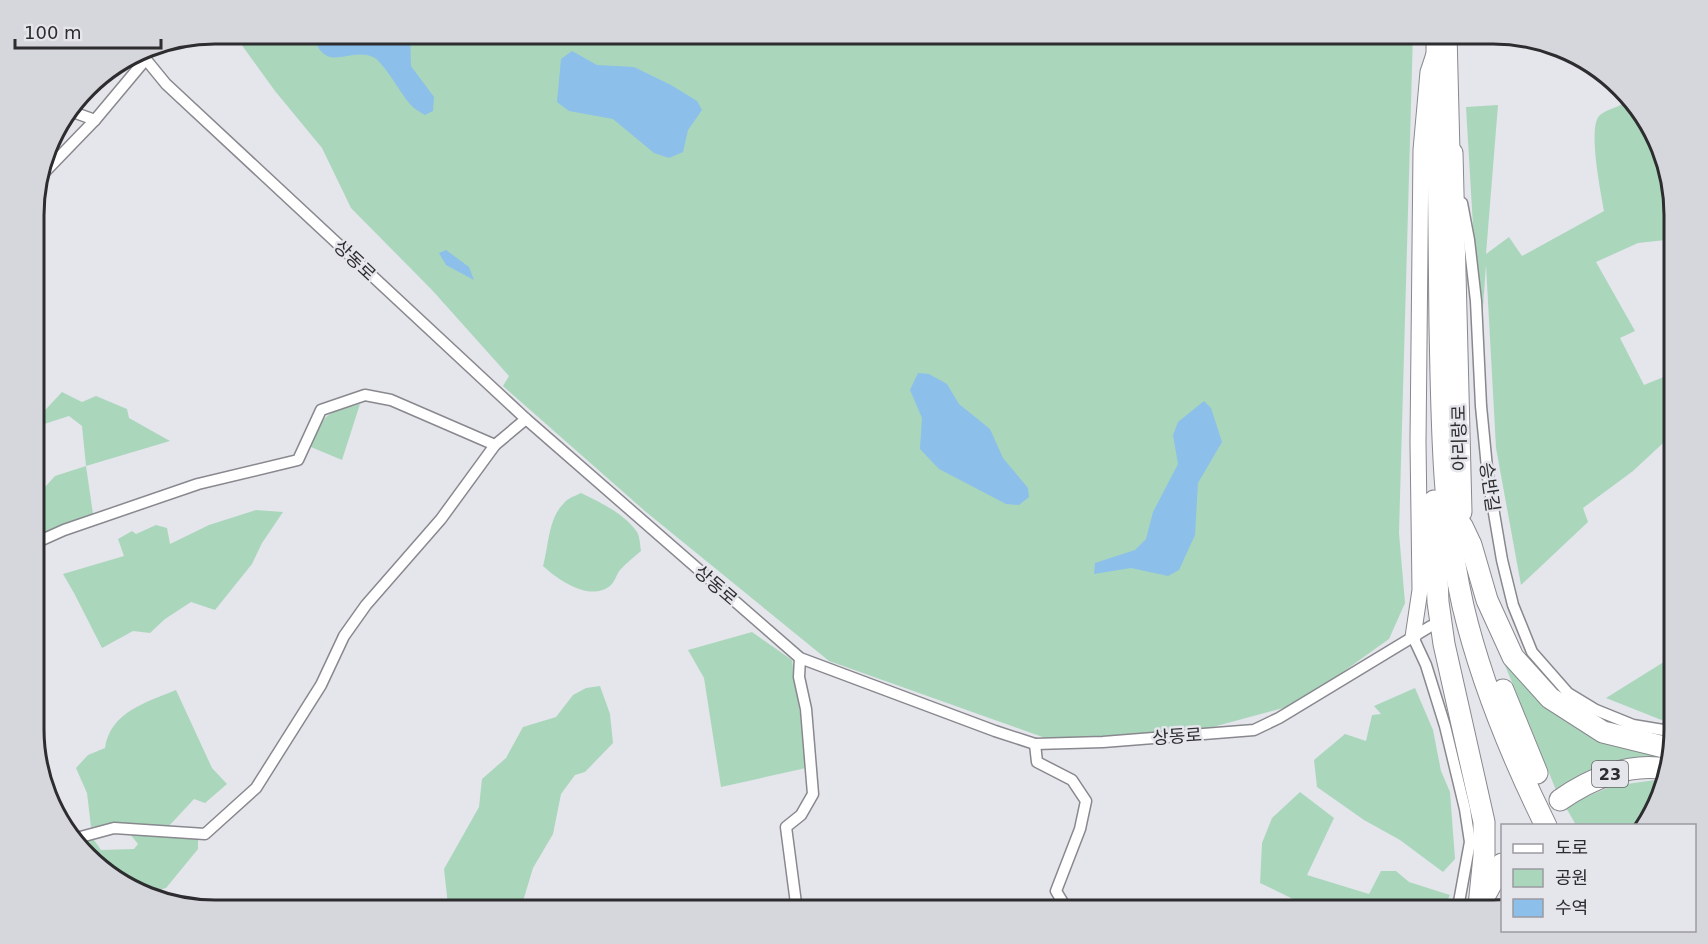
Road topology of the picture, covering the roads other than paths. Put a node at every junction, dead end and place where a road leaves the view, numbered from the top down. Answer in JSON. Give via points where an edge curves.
{"nodes":[{"id":1,"x":1438,"y":44,"type":"edge"},
{"id":2,"x":1441,"y":44,"type":"edge"},
{"id":3,"x":1442,"y":44,"type":"edge"},
{"id":4,"x":146,"y":58,"type":"edge"},
{"id":5,"x":138,"y":61,"type":"edge"},
{"id":6,"x":77,"y":114,"type":"edge"},
{"id":7,"x":95,"y":120,"type":"junction"},
{"id":8,"x":1452,"y":153,"type":"junction"},
{"id":9,"x":51,"y":166,"type":"edge"},
{"id":10,"x":1441,"y":402,"type":"junction"},
{"id":11,"x":526,"y":419,"type":"junction"},
{"id":12,"x":495,"y":445,"type":"junction"},
{"id":13,"x":1462,"y":526,"type":"junction"},
{"id":14,"x":43,"y":539,"type":"edge"},
{"id":15,"x":1510,"y":594,"type":"junction"},
{"id":16,"x":1497,"y":600,"type":"dead end"},
{"id":17,"x":1431,"y":626,"type":"dead end"},
{"id":18,"x":1413,"y":637,"type":"junction"},
{"id":19,"x":800,"y":658,"type":"junction"},
{"id":20,"x":1664,"y":735,"type":"edge"},
{"id":21,"x":1664,"y":736,"type":"edge"},
{"id":22,"x":1035,"y":744,"type":"junction"},
{"id":23,"x":1660,"y":768,"type":"edge"},
{"id":24,"x":1560,"y":800,"type":"dead end"},
{"id":25,"x":1537,"y":824,"type":"edge"},
{"id":26,"x":1560,"y":824,"type":"edge"},
{"id":27,"x":82,"y":837,"type":"edge"},
{"id":28,"x":1501,"y":868,"type":"edge"},
{"id":29,"x":796,"y":900,"type":"edge"},
{"id":30,"x":1061,"y":900,"type":"edge"},
{"id":31,"x":1459,"y":900,"type":"edge"},
{"id":32,"x":1479,"y":900,"type":"edge"},
{"id":33,"x":1483,"y":900,"type":"edge"}],
"edges":[{"from":1,"to":18,"type":"main road","via":[[1428,72],[1421,150],[1420,590]]},
{"from":2,"to":10,"type":"highway","name":"아리랑로"},
{"from":3,"to":8,"type":"main road","name":"아리랑로"},
{"from":4,"to":11,"type":"street","name":"상동로","via":[[166,84]]},
{"from":5,"to":7,"type":"street"},
{"from":6,"to":7,"type":"street"},
{"from":7,"to":9,"type":"street"},
{"from":8,"to":13,"type":"highway","name":"아리랑로"},
{"from":8,"to":15,"type":"street","name":"승반길","via":[[1460,155],[1462,207],[1476,301],[1480,406],[1488,478]]},
{"from":10,"to":25,"type":"highway","name":"아리랑로","via":[[1450,531],[1463,604],[1483,678]]},
{"from":10,"to":32,"type":"highway","via":[[1433,447],[1438,602],[1456,703],[1484,822]]},
{"from":11,"to":12,"type":"street"},
{"from":11,"to":19,"type":"street","name":"상동로"},
{"from":12,"to":14,"type":"street","via":[[391,400],[365,395],[321,410],[298,460],[198,484]]},
{"from":12,"to":27,"type":"street","via":[[441,519],[344,636],[321,685],[256,788],[204,834],[114,828]]},
{"from":13,"to":21,"type":"highway","via":[[1487,600],[1513,657],[1550,698],[1603,732]]},
{"from":13,"to":26,"type":"highway","name":"아리랑로","via":[[1464,552],[1488,655]]},
{"from":15,"to":16,"type":"street"},
{"from":15,"to":20,"type":"street","name":"승반길","via":[[1532,652],[1568,693],[1596,710]]},
{"from":17,"to":18,"type":"street","name":"상동로"},
{"from":18,"to":22,"type":"street","name":"상동로","via":[[1254,730]]},
{"from":18,"to":31,"type":"street","via":[[1445,726],[1470,842]]},
{"from":19,"to":22,"type":"street","name":"상동로"},
{"from":19,"to":29,"type":"street","via":[[813,794],[801,815],[786,827]]},
{"from":22,"to":30,"type":"street","via":[[1037,762],[1072,780],[1086,801],[1080,829],[1056,891]]},
{"from":23,"to":24,"type":"highway","number":"23","via":[[1621,771],[1582,784]]},
{"from":28,"to":33,"type":"highway"}]}
